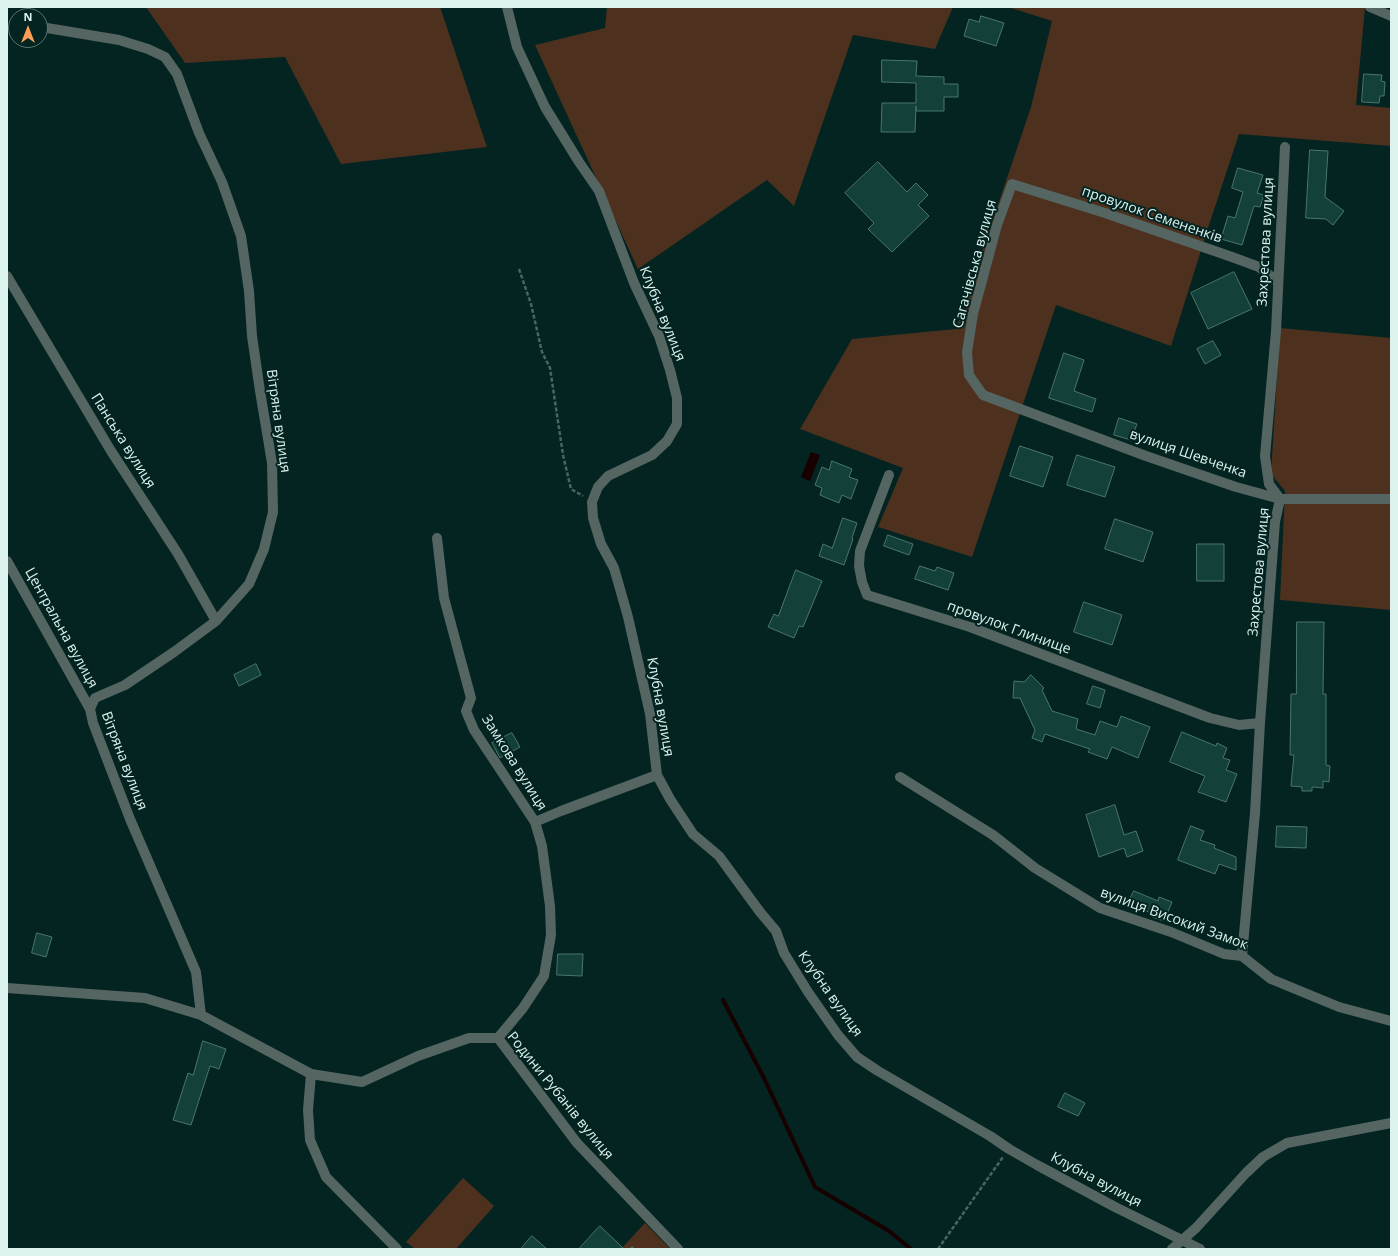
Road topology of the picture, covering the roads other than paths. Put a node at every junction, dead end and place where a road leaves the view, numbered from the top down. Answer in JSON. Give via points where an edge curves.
{"nodes":[{"id":1,"x":507,"y":7,"type":"edge"},
{"id":2,"x":1370,"y":7,"type":"edge"},
{"id":3,"x":1391,"y":16,"type":"edge"},
{"id":4,"x":48,"y":28,"type":"edge"},
{"id":5,"x":1285,"y":147,"type":"dead end"},
{"id":6,"x":1012,"y":184,"type":"joint"},
{"id":7,"x":7,"y":276,"type":"edge"},
{"id":8,"x":1278,"y":282,"type":"junction"},
{"id":9,"x":983,"y":395,"type":"joint"},
{"id":10,"x":889,"y":475,"type":"dead end"},
{"id":11,"x":1280,"y":499,"type":"junction"},
{"id":12,"x":1391,"y":499,"type":"edge"},
{"id":13,"x":437,"y":538,"type":"dead end"},
{"id":14,"x":7,"y":563,"type":"edge"},
{"id":15,"x":216,"y":621,"type":"junction"},
{"id":16,"x":90,"y":709,"type":"junction"},
{"id":17,"x":1260,"y":723,"type":"junction"},
{"id":18,"x":657,"y":775,"type":"junction"},
{"id":19,"x":900,"y":776,"type":"dead end"},
{"id":20,"x":536,"y":822,"type":"junction"},
{"id":21,"x":1242,"y":956,"type":"junction"},
{"id":22,"x":7,"y":988,"type":"edge"},
{"id":23,"x":202,"y":1015,"type":"junction"},
{"id":24,"x":1391,"y":1021,"type":"edge"},
{"id":25,"x":498,"y":1038,"type":"junction"},
{"id":26,"x":311,"y":1074,"type":"junction"},
{"id":27,"x":1391,"y":1123,"type":"edge"},
{"id":28,"x":1183,"y":1240,"type":"junction"},
{"id":29,"x":397,"y":1249,"type":"edge"},
{"id":30,"x":678,"y":1249,"type":"edge"},
{"id":31,"x":1172,"y":1249,"type":"edge"},
{"id":32,"x":1200,"y":1249,"type":"edge"}],
"edges":[{"from":1,"to":18,"type":"street","name":"Клубна вулиця","via":[[517,47],[545,107],[599,191],[634,283],[659,336],[677,398],[677,424],[667,441],[652,455],[608,476],[598,487],[592,502],[593,518],[601,544],[614,568],[628,617],[650,714]]},
{"from":2,"to":3,"type":"street"},
{"from":4,"to":15,"type":"street","name":"Вітряна вулиця","via":[[119,40],[165,57],[177,74],[199,133],[222,182],[241,236],[252,336],[272,463],[273,512],[264,549],[249,584]]},
{"from":5,"to":8,"type":"street","name":"Захрестова вулиця"},
{"from":6,"to":8,"type":"street","name":"провулок Семененків","via":[[1232,257],[1259,267]]},
{"from":6,"to":9,"type":"street","name":"Сагачівська вулиця","via":[[997,225],[973,314],[967,352],[969,375]]},
{"from":7,"to":15,"type":"street","name":"Панська вулиця","via":[[111,452],[178,554]]},
{"from":8,"to":11,"type":"street","name":"Захрестова вулиця","via":[[1265,456],[1269,484]]},
{"from":9,"to":11,"type":"street","name":"вулиця Шевченка","via":[[1146,456],[1236,487]]},
{"from":10,"to":17,"type":"street","name":"провулок Глинище","via":[[860,551],[862,582],[867,595],[970,627],[1210,718],[1239,725]]},
{"from":11,"to":12,"type":"street","name":"вулиця Шевченка"},
{"from":11,"to":17,"type":"street","name":"Захрестова вулиця","via":[[1275,522]]},
{"from":13,"to":20,"type":"street","name":"Замкова вулиця","via":[[444,598],[471,698],[466,711],[474,730]]},
{"from":14,"to":16,"type":"street","name":"Центральна вулиця"},
{"from":15,"to":16,"type":"street","name":"Вітряна вулиця","via":[[124,685],[95,698]]},
{"from":16,"to":23,"type":"street","name":"Вітряна вулиця","via":[[130,819],[196,972]]},
{"from":17,"to":21,"type":"street","name":"Захрестова вулиця"},
{"from":18,"to":20,"type":"street"},
{"from":18,"to":28,"type":"street","name":"Клубна вулиця","via":[[693,834],[719,856],[776,931],[784,953],[808,992],[857,1057],[1009,1149],[1115,1207]]},
{"from":19,"to":21,"type":"street","name":"вулиця Високий Замок","via":[[992,835],[1035,868],[1100,908],[1172,932],[1224,954]]},
{"from":20,"to":25,"type":"street","name":"Замкова вулиця","via":[[550,906],[551,935],[544,976],[523,1008]]},
{"from":21,"to":24,"type":"street","name":"вулиця Високий Замок","via":[[1272,979],[1339,1007]]},
{"from":22,"to":23,"type":"street","name":"Родини Рубанів вулиця","via":[[145,998]]},
{"from":23,"to":26,"type":"street","name":"Родини Рубанів вулиця"},
{"from":25,"to":26,"type":"street","name":"Родини Рубанів вулиця","via":[[470,1038],[418,1056],[362,1082]]},
{"from":25,"to":30,"type":"street","name":"Родини Рубанів вулиця","via":[[577,1143]]},
{"from":26,"to":29,"type":"street","via":[[308,1110],[310,1140],[326,1177]]},
{"from":27,"to":28,"type":"street","via":[[1287,1143],[1263,1157]]},
{"from":28,"to":31,"type":"street"},
{"from":28,"to":32,"type":"street"}]}
